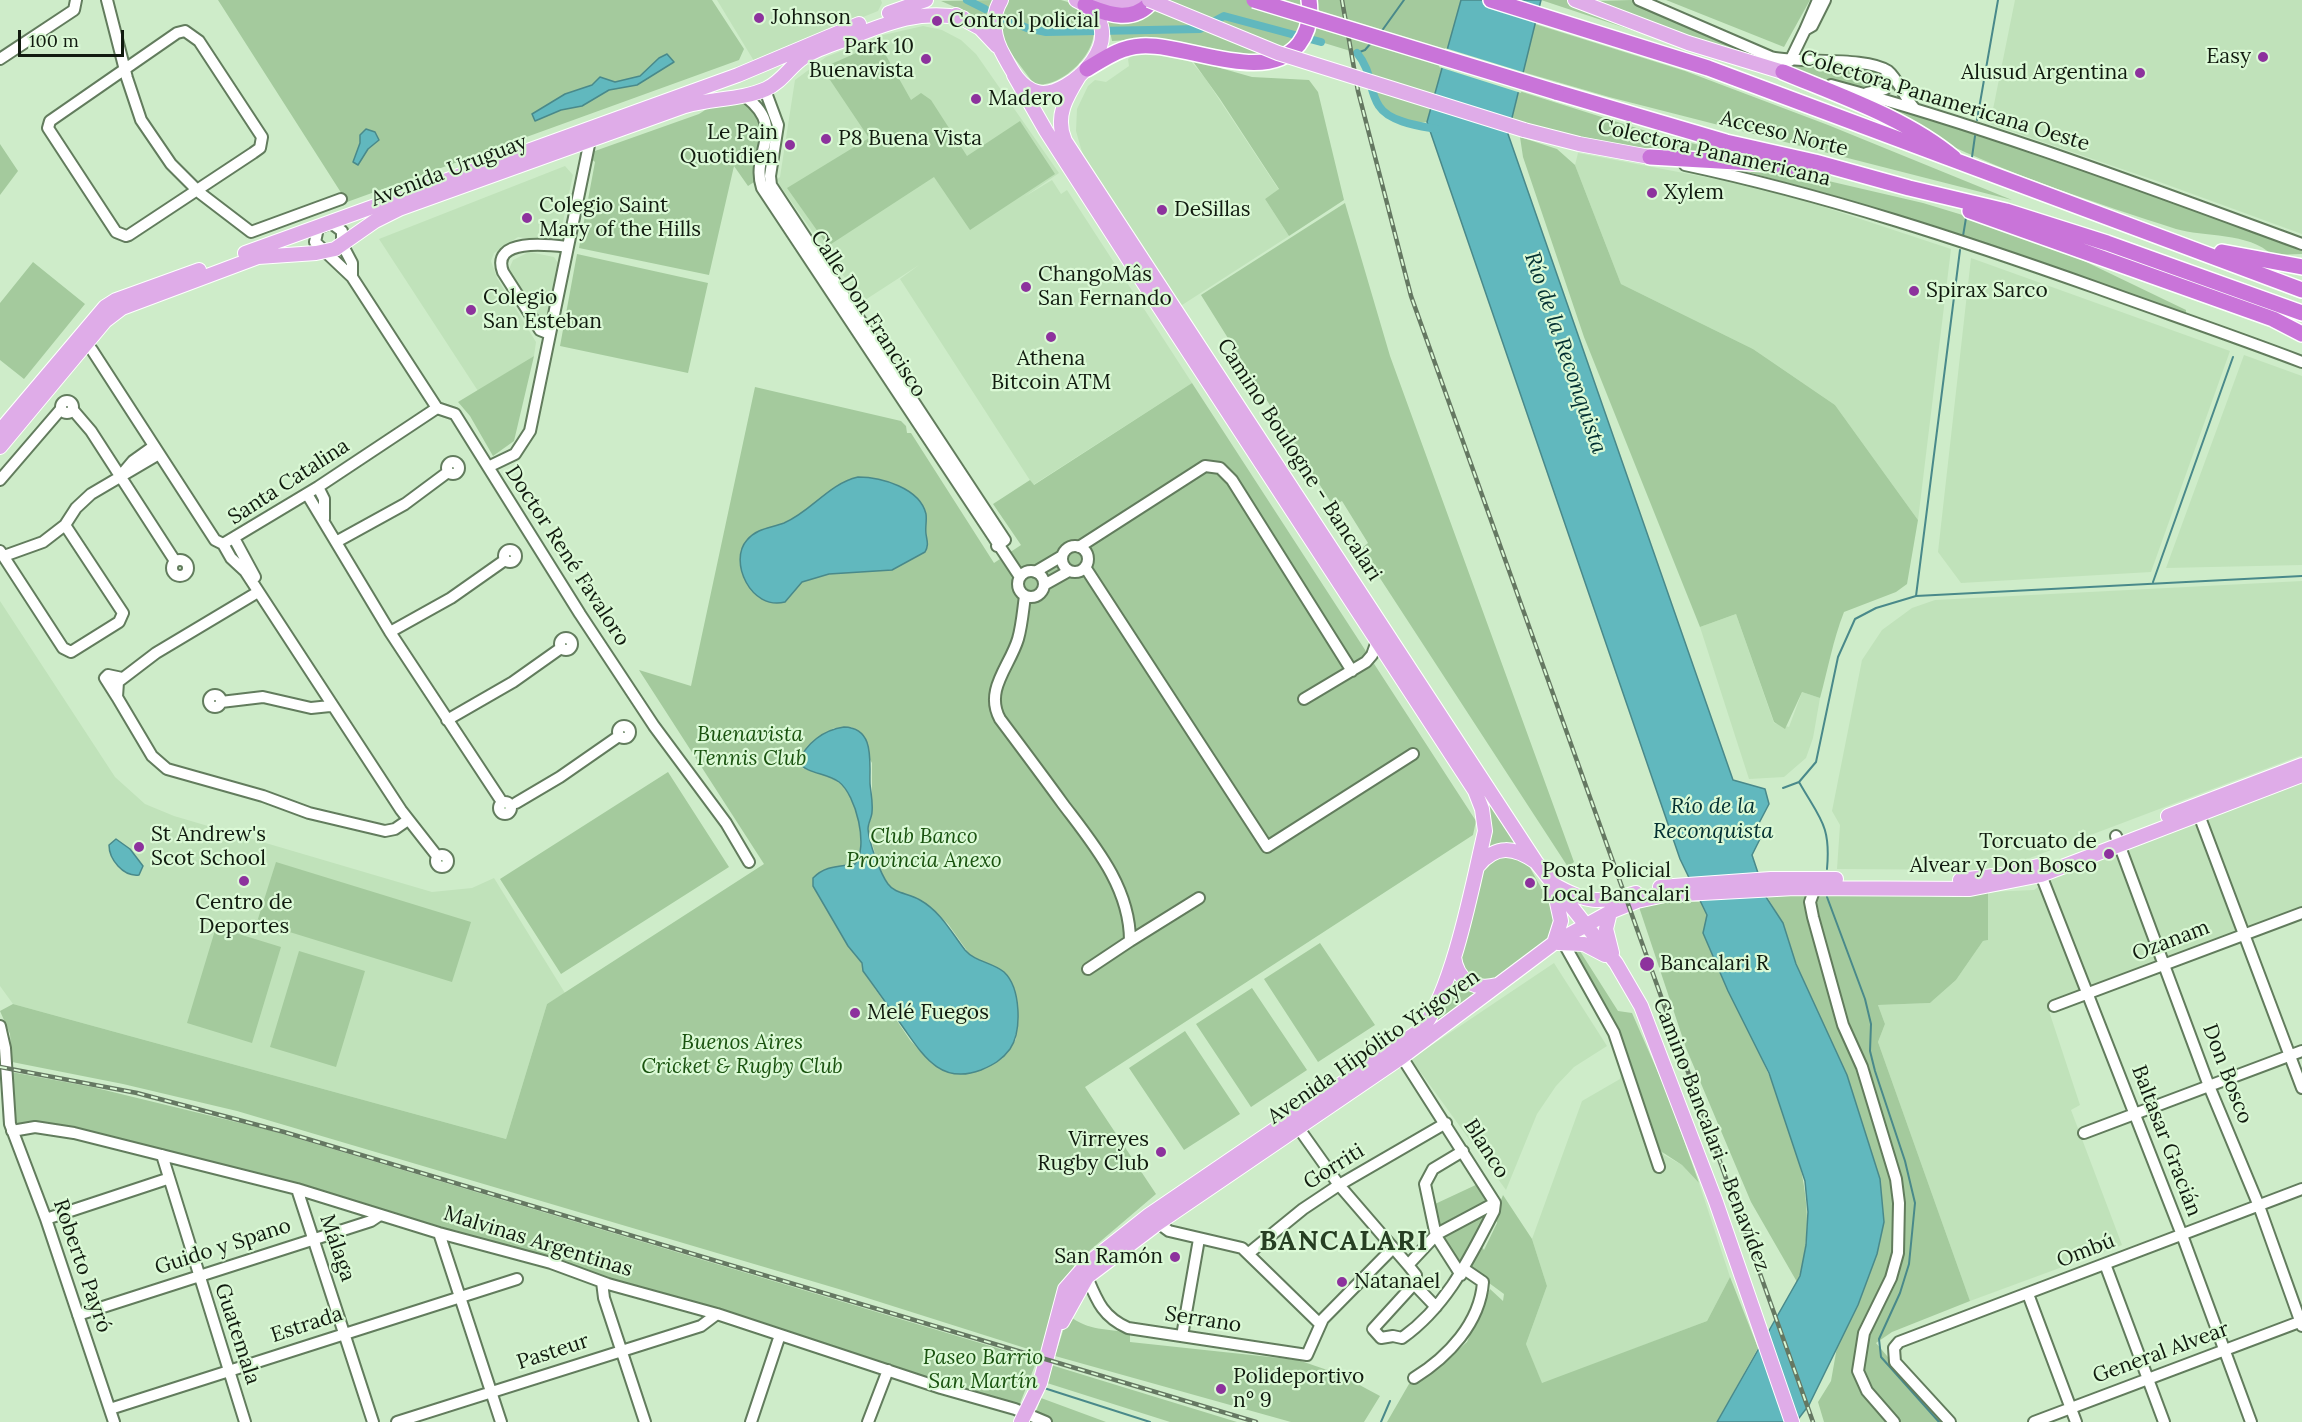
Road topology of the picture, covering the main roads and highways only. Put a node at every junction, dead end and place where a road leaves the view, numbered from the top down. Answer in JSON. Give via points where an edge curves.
{"nodes":[{"id":1,"x":892,"y":0,"type":"edge"},
{"id":2,"x":1001,"y":0,"type":"edge"},
{"id":3,"x":1141,"y":0,"type":"edge"},
{"id":4,"x":1151,"y":0,"type":"edge"},
{"id":5,"x":1254,"y":0,"type":"edge"},
{"id":6,"x":1309,"y":0,"type":"edge"},
{"id":7,"x":1491,"y":0,"type":"edge"},
{"id":8,"x":1575,"y":0,"type":"edge"},
{"id":9,"x":922,"y":1,"type":"edge"},
{"id":10,"x":1087,"y":2,"type":"edge"},
{"id":11,"x":886,"y":14,"type":"junction"},
{"id":12,"x":963,"y":18,"type":"junction"},
{"id":13,"x":999,"y":48,"type":"junction"},
{"id":14,"x":1786,"y":67,"type":"joint"},
{"id":15,"x":1083,"y":72,"type":"junction"},
{"id":16,"x":742,"y":74,"type":"junction"},
{"id":17,"x":1014,"y":75,"type":"junction"},
{"id":18,"x":765,"y":90,"type":"junction"},
{"id":19,"x":746,"y":97,"type":"junction"},
{"id":20,"x":1650,"y":157,"type":"joint"},
{"id":21,"x":1960,"y":163,"type":"junction"},
{"id":22,"x":1909,"y":188,"type":"junction"},
{"id":23,"x":2143,"y":232,"type":"junction"},
{"id":24,"x":2302,"y":267,"type":"edge"},
{"id":25,"x":2302,"y":290,"type":"edge"},
{"id":26,"x":2302,"y":313,"type":"edge"},
{"id":27,"x":2302,"y":334,"type":"edge"},
{"id":28,"x":82,"y":340,"type":"junction"},
{"id":29,"x":0,"y":431,"type":"edge"},
{"id":30,"x":0,"y":447,"type":"edge"},
{"id":31,"x":2302,"y":765,"type":"edge"},
{"id":32,"x":2302,"y":776,"type":"edge"},
{"id":33,"x":2118,"y":840,"type":"junction"},
{"id":34,"x":1536,"y":862,"type":"junction"},
{"id":35,"x":1477,"y":867,"type":"junction"},
{"id":36,"x":1553,"y":884,"type":"junction"},
{"id":37,"x":1773,"y":884,"type":"junction"},
{"id":38,"x":1688,"y":889,"type":"junction"},
{"id":39,"x":1610,"y":912,"type":"junction"},
{"id":40,"x":1584,"y":925,"type":"junction"},
{"id":41,"x":1559,"y":943,"type":"junction"},
{"id":42,"x":1453,"y":954,"type":"junction"},
{"id":43,"x":1617,"y":963,"type":"junction"},
{"id":44,"x":1500,"y":985,"type":"junction"},
{"id":45,"x":1399,"y":1053,"type":"junction"},
{"id":46,"x":1153,"y":1219,"type":"junction"},
{"id":47,"x":1054,"y":1339,"type":"junction"},
{"id":48,"x":1027,"y":1418,"type":"edge"},
{"id":49,"x":1792,"y":1422,"type":"edge"}],
"edges":[{"from":1,"to":11,"type":"main road"},
{"from":2,"to":13,"type":"main road","via":[[994,20]]},
{"from":3,"to":10,"type":"main road","via":[[1120,7]]},
{"from":4,"to":10,"type":"highway","via":[[1142,11],[1126,16],[1109,14]]},
{"from":4,"to":20,"type":"main road","name":"Colectora Panamericana","bridge":true,"via":[[1278,53],[1524,130]]},
{"from":5,"to":22,"type":"highway","name":"Acceso Norte","bridge":true,"via":[[1726,142]]},
{"from":6,"to":15,"type":"highway","via":[[1306,31],[1298,45],[1279,59],[1258,63],[1141,45],[1115,52]]},
{"from":7,"to":21,"type":"highway","name":"Acceso Norte","via":[[1708,68]]},
{"from":8,"to":14,"type":"main road","name":"Colectora Panamericana Oeste","via":[[1688,43]]},
{"from":9,"to":11,"type":"main road","name":"Avenida Uruguay"},
{"from":9,"to":12,"type":"main road"},
{"from":10,"to":15,"type":"main road","name":"Camino Boulogne - Bancalari","via":[[1101,22],[1103,35]]},
{"from":11,"to":16,"type":"main road","name":"Avenida Uruguay"},
{"from":12,"to":13,"type":"main road","via":[[980,28]]},
{"from":12,"to":18,"type":"main road","name":"Avenida Uruguay","via":[[931,14],[895,20],[807,55]]},
{"from":13,"to":17,"type":"main road","name":"Camino Boulogne - Bancalari"},
{"from":14,"to":21,"type":"highway","via":[[1935,142]]},
{"from":15,"to":17,"type":"main road","via":[[1061,88],[1043,93],[1025,87]]},
{"from":15,"to":34,"type":"main road","name":"Camino Boulogne - Bancalari","via":[[1061,114],[1065,141]]},
{"from":16,"to":18,"type":"main road","via":[[758,75]]},
{"from":16,"to":19,"type":"main road","via":[[737,86]]},
{"from":16,"to":28,"type":"main road","name":"Avenida Uruguay","via":[[116,300],[105,306]]},
{"from":17,"to":35,"type":"main road","name":"Camino Boulogne - Bancalari","via":[[1139,276],[1475,791],[1485,831]]},
{"from":18,"to":19,"type":"main road","name":"Avenida Uruguay"},
{"from":19,"to":28,"type":"main road","name":"Avenida Uruguay","via":[[705,100],[399,209],[326,252],[258,257],[122,308]]},
{"from":20,"to":22,"type":"highway","via":[[1771,164]]},
{"from":21,"to":23,"type":"highway","name":"Acceso Norte"},
{"from":22,"to":26,"type":"highway","name":"Acceso Norte","via":[[2006,211],[2085,236]]},
{"from":22,"to":27,"type":"highway","via":[[2273,319]]},
{"from":23,"to":24,"type":"highway"},
{"from":23,"to":25,"type":"highway","name":"Acceso Norte"},
{"from":28,"to":29,"type":"main road","name":"Avenida Uruguay"},
{"from":28,"to":30,"type":"main road","name":"Avenida Uruguay"},
{"from":31,"to":33,"type":"main road"},
{"from":32,"to":33,"type":"main road"},
{"from":33,"to":37,"type":"main road","via":[[2043,865],[1989,877]]},
{"from":33,"to":37,"type":"main road","via":[[2041,875],[1970,889]]},
{"from":34,"to":35,"type":"main road","via":[[1508,849],[1494,851]]},
{"from":34,"to":36,"type":"main road"},
{"from":35,"to":42,"type":"main road"},
{"from":36,"to":38,"type":"main road","name":"Avenida Hipólito Yrigoyen","via":[[1585,900],[1603,901],[1649,889]]},
{"from":36,"to":40,"type":"main road","name":"Camino Bancalari - Benavídez"},
{"from":36,"to":41,"type":"main road","via":[[1561,921]]},
{"from":37,"to":38,"type":"main road","name":"Avenida Hipólito Yrigoyen"},
{"from":38,"to":39,"type":"main road","name":"Avenida Hipólito Yrigoyen"},
{"from":39,"to":40,"type":"main road","name":"Avenida Hipólito Yrigoyen"},
{"from":39,"to":43,"type":"main road","via":[[1607,936]]},
{"from":40,"to":41,"type":"main road","name":"Avenida Hipólito Yrigoyen"},
{"from":40,"to":43,"type":"main road","name":"Camino Bancalari - Benavídez"},
{"from":41,"to":43,"type":"main road","via":[[1590,946]]},
{"from":41,"to":44,"type":"main road","name":"Avenida Hipólito Yrigoyen"},
{"from":42,"to":44,"type":"main road","via":[[1457,971],[1469,984],[1482,988]]},
{"from":42,"to":45,"type":"main road","name":"Avenida Hipólito Yrigoyen","via":[[1429,1020]]},
{"from":43,"to":49,"type":"main road","name":"Camino Bancalari - Benavídez","via":[[1641,1006],[1673,1085]]},
{"from":44,"to":45,"type":"main road","name":"Avenida Hipólito Yrigoyen"},
{"from":45,"to":46,"type":"main road","name":"Avenida Hipólito Yrigoyen"},
{"from":46,"to":47,"type":"main road","name":"Avenida Hipólito Yrigoyen","via":[[1087,1277]]},
{"from":46,"to":47,"type":"main road","name":"Avenida Hipólito Yrigoyen","via":[[1075,1276],[1060,1301]]},
{"from":47,"to":48,"type":"main road","name":"Avenida Hipólito Yrigoyen"}]}
